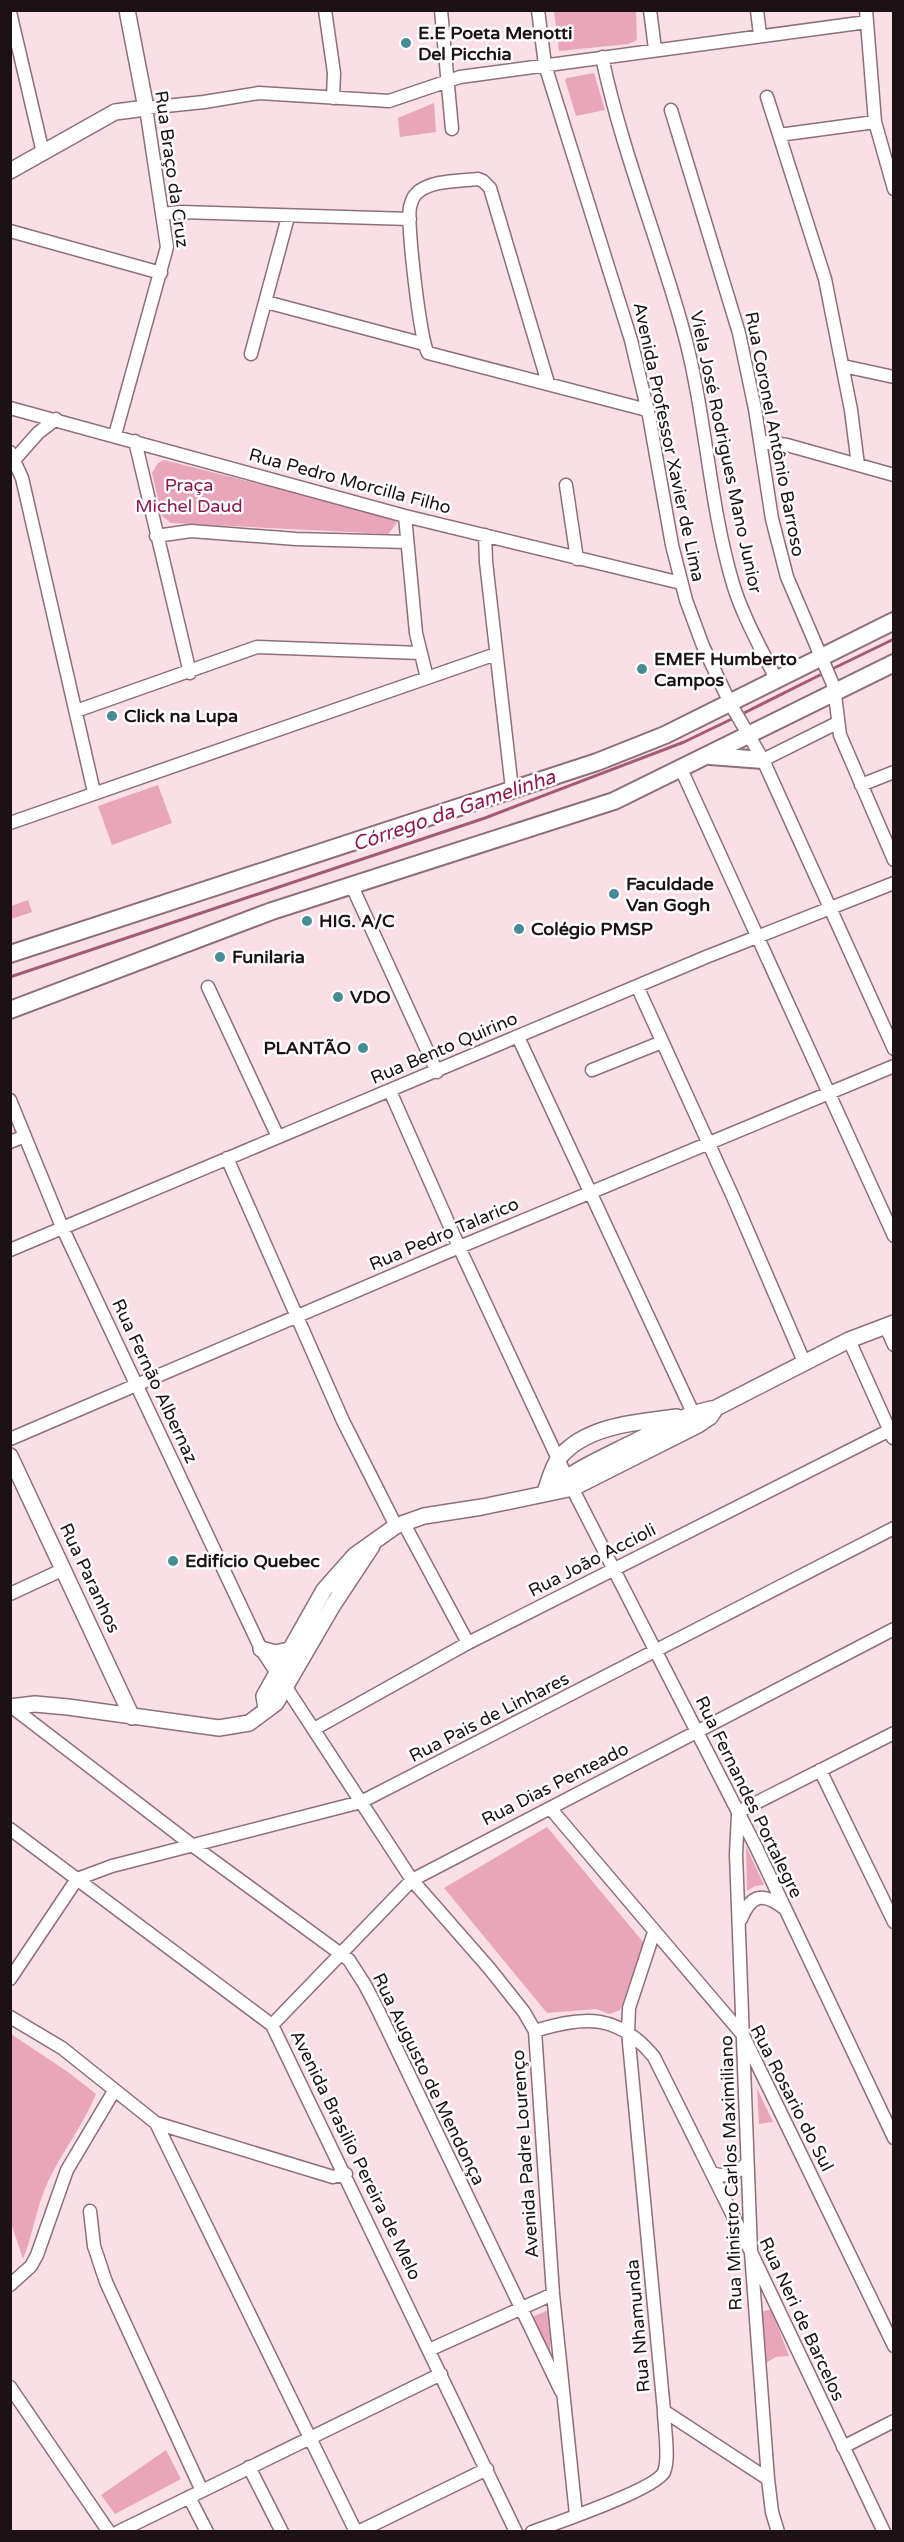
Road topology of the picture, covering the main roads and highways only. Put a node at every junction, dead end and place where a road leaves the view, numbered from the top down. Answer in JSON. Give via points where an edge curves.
{"nodes":[{"id":1,"x":894,"y":621,"type":"edge"},
{"id":2,"x":894,"y":663,"type":"edge"},
{"id":3,"x":706,"y":756,"type":"junction"},
{"id":4,"x":763,"y":760,"type":"road end"},
{"id":5,"x":10,"y":954,"type":"edge"},
{"id":6,"x":10,"y":1010,"type":"edge"}],
"edges":[{"from":1,"to":5,"type":"main road","via":[[823,661],[776,679],[732,706],[597,762]]},
{"from":2,"to":3,"type":"main road","via":[[747,732]]},
{"from":3,"to":4,"type":"main road"},
{"from":3,"to":6,"type":"main road","via":[[614,801],[272,911]]}]}
